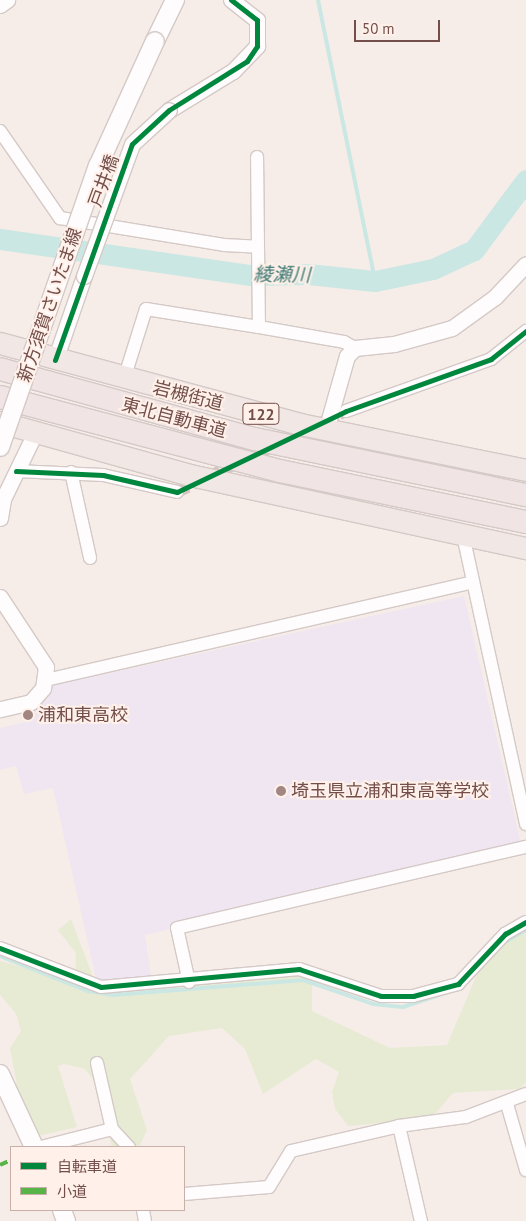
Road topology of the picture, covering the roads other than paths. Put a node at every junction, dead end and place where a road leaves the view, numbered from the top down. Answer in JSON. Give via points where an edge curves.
{"nodes":[{"id":1,"x":7,"y":0,"type":"edge"},
{"id":2,"x":175,"y":0,"type":"edge"},
{"id":3,"x":231,"y":0,"type":"edge"},
{"id":4,"x":0,"y":5,"type":"edge"},
{"id":5,"x":0,"y":131,"type":"edge"},
{"id":6,"x":257,"y":157,"type":"dead end"},
{"id":7,"x":258,"y":247,"type":"junction"},
{"id":8,"x":526,"y":264,"type":"edge"},
{"id":9,"x":259,"y":327,"type":"junction"},
{"id":10,"x":526,"y":330,"type":"edge"},
{"id":11,"x":0,"y":343,"type":"edge"},
{"id":12,"x":355,"y":348,"type":"junction"},
{"id":13,"x":55,"y":360,"type":"junction"},
{"id":14,"x":0,"y":369,"type":"edge"},
{"id":15,"x":124,"y":379,"type":"junction"},
{"id":16,"x":0,"y":397,"type":"edge"},
{"id":17,"x":346,"y":411,"type":"tunnel mouth"},
{"id":18,"x":0,"y":422,"type":"edge"},
{"id":19,"x":326,"y":430,"type":"junction"},
{"id":20,"x":35,"y":433,"type":"junction"},
{"id":21,"x":0,"y":448,"type":"edge"},
{"id":22,"x":526,"y":470,"type":"edge"},
{"id":23,"x":16,"y":471,"type":"junction"},
{"id":24,"x":71,"y":472,"type":"junction"},
{"id":25,"x":178,"y":492,"type":"tunnel mouth"},
{"id":26,"x":526,"y":495,"type":"edge"},
{"id":27,"x":0,"y":518,"type":"edge"},
{"id":28,"x":526,"y":522,"type":"edge"},
{"id":29,"x":463,"y":535,"type":"junction"},
{"id":30,"x":526,"y":548,"type":"edge"},
{"id":31,"x":90,"y":558,"type":"dead end"},
{"id":32,"x":471,"y":583,"type":"junction"},
{"id":33,"x":0,"y":597,"type":"edge"},
{"id":34,"x":46,"y":680,"type":"junction"},
{"id":35,"x":0,"y":709,"type":"edge"},
{"id":36,"x":526,"y":824,"type":"edge"},
{"id":37,"x":526,"y":847,"type":"edge"},
{"id":38,"x":526,"y":922,"type":"edge"},
{"id":39,"x":0,"y":948,"type":"edge"},
{"id":40,"x":188,"y":982,"type":"junction"},
{"id":41,"x":97,"y":1063,"type":"dead end"},
{"id":42,"x":0,"y":1074,"type":"edge"},
{"id":43,"x":526,"y":1094,"type":"edge"},
{"id":44,"x":507,"y":1104,"type":"junction"},
{"id":45,"x":399,"y":1126,"type":"junction"},
{"id":46,"x":112,"y":1129,"type":"junction"},
{"id":47,"x":34,"y":1146,"type":"edge"},
{"id":48,"x":44,"y":1146,"type":"edge"},
{"id":49,"x":127,"y":1146,"type":"edge"},
{"id":50,"x":526,"y":1170,"type":"edge"},
{"id":51,"x":185,"y":1194,"type":"edge"},
{"id":52,"x":421,"y":1221,"type":"edge"}],
"edges":[{"from":1,"to":4,"type":"street"},
{"from":2,"to":21,"type":"main road","name":"新方須賀さいたま線","bridge":true,"via":[[98,166]]},
{"from":3,"to":13,"type":"street","name":"戸井橋","bridge":true,"via":[[257,20],[257,46],[233,71],[169,110],[132,144]]},
{"from":5,"to":7,"type":"street","via":[[60,218]]},
{"from":6,"to":7,"type":"street"},
{"from":7,"to":9,"type":"street"},
{"from":8,"to":12,"type":"street","via":[[495,296],[452,328],[394,344]]},
{"from":9,"to":12,"type":"street","via":[[344,342]]},
{"from":9,"to":15,"type":"street","via":[[146,309]]},
{"from":10,"to":17,"type":"street","via":[[491,359]]},
{"from":11,"to":13,"type":"highway","name":"岩槻街道","number":"122"},
{"from":12,"to":19,"type":"street","via":[[347,356]]},
{"from":13,"to":15,"type":"highway","name":"岩槻街道","number":"122"},
{"from":14,"to":26,"type":"highway","name":"東北自動車道","via":[[255,439]]},
{"from":15,"to":19,"type":"highway","name":"岩槻街道","number":"122"},
{"from":16,"to":28,"type":"highway","name":"東北自動車道","via":[[262,466]]},
{"from":18,"to":20,"type":"highway"},
{"from":19,"to":22,"type":"highway","name":"岩槻街道","number":"122"},
{"from":20,"to":23,"type":"street"},
{"from":20,"to":29,"type":"highway","via":[[190,475]]},
{"from":23,"to":24,"type":"street"},
{"from":23,"to":27,"type":"street"},
{"from":24,"to":25,"type":"street"},
{"from":24,"to":31,"type":"street"},
{"from":29,"to":30,"type":"highway"},
{"from":29,"to":32,"type":"street"},
{"from":32,"to":34,"type":"street"},
{"from":32,"to":36,"type":"street"},
{"from":33,"to":34,"type":"street","via":[[41,658]]},
{"from":34,"to":35,"type":"street","via":[[31,702]]},
{"from":37,"to":40,"type":"street","via":[[176,928]]},
{"from":38,"to":40,"type":"street","via":[[505,934],[458,984],[413,996],[381,996],[299,969]]},
{"from":39,"to":40,"type":"street","via":[[101,987]]},
{"from":41,"to":46,"type":"street"},
{"from":42,"to":47,"type":"main road"},
{"from":43,"to":44,"type":"street"},
{"from":44,"to":45,"type":"street","via":[[466,1117]]},
{"from":44,"to":50,"type":"street"},
{"from":45,"to":51,"type":"street","via":[[292,1151],[269,1186]]},
{"from":45,"to":52,"type":"street"},
{"from":46,"to":48,"type":"street"},
{"from":46,"to":49,"type":"street"}]}
